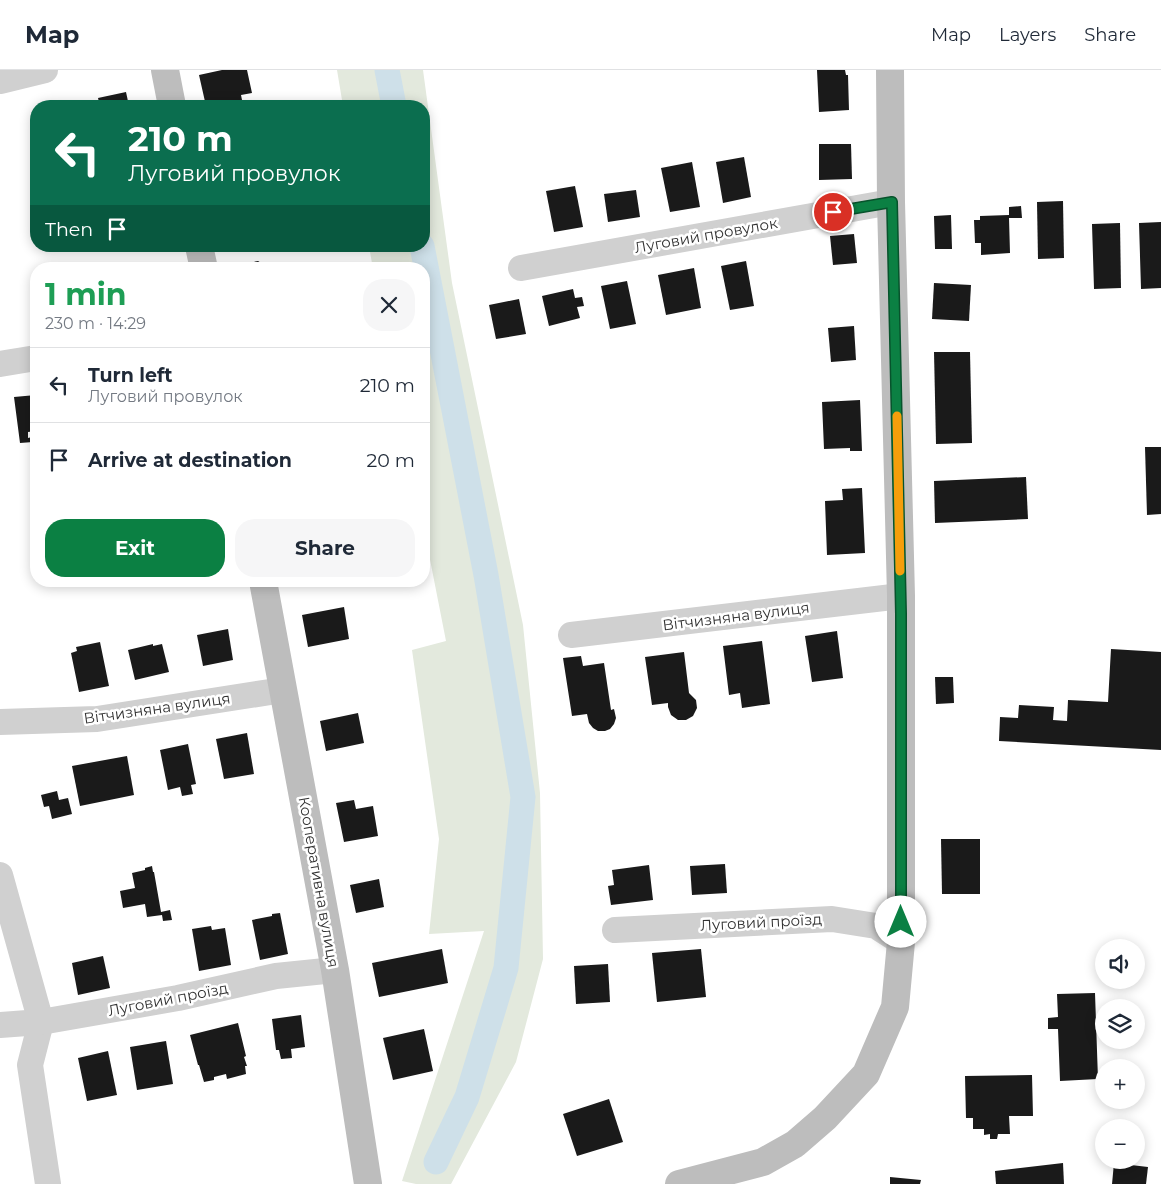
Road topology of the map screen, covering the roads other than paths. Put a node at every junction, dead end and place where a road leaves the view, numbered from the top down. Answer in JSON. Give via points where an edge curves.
{"nodes":[{"id":1,"x":45,"y":70,"type":"edge"},
{"id":2,"x":165,"y":70,"type":"edge"},
{"id":3,"x":890,"y":70,"type":"edge"},
{"id":4,"x":0,"y":81,"type":"edge"},
{"id":5,"x":171,"y":100,"type":"edge"},
{"id":6,"x":892,"y":202,"type":"junction"},
{"id":7,"x":521,"y":268,"type":"dead end"},
{"id":8,"x":30,"y":359,"type":"edge"},
{"id":9,"x":0,"y":364,"type":"edge"},
{"id":10,"x":264,"y":587,"type":"edge"},
{"id":11,"x":901,"y":596,"type":"junction"},
{"id":12,"x":570,"y":635,"type":"dead end"},
{"id":13,"x":284,"y":690,"type":"junction"},
{"id":14,"x":0,"y":722,"type":"edge"},
{"id":15,"x":0,"y":875,"type":"edge"},
{"id":16,"x":615,"y":930,"type":"dead end"},
{"id":17,"x":901,"y":942,"type":"junction"},
{"id":18,"x":335,"y":970,"type":"junction"},
{"id":19,"x":41,"y":1022,"type":"junction"},
{"id":20,"x":0,"y":1025,"type":"edge"},
{"id":21,"x":48,"y":1184,"type":"edge"},
{"id":22,"x":368,"y":1184,"type":"edge"},
{"id":23,"x":680,"y":1184,"type":"edge"}],
"edges":[{"from":1,"to":4,"type":"street"},
{"from":2,"to":5,"type":"street"},
{"from":3,"to":6,"type":"street"},
{"from":6,"to":7,"type":"street","name":"Луговий провулок"},
{"from":6,"to":11,"type":"street"},
{"from":8,"to":9,"type":"street"},
{"from":10,"to":13,"type":"street","name":"Кооперативна вулиця"},
{"from":11,"to":12,"type":"street","name":"Вітчизняна вулиця"},
{"from":11,"to":17,"type":"street"},
{"from":13,"to":14,"type":"street","name":"Вітчизняна вулиця","via":[[97,719]]},
{"from":13,"to":18,"type":"street","name":"Кооперативна вулиця"},
{"from":15,"to":19,"type":"street"},
{"from":16,"to":17,"type":"street","name":"Луговий проїзд","via":[[832,919],[876,926]]},
{"from":17,"to":23,"type":"street","via":[[895,1007],[866,1074],[825,1118],[795,1144],[763,1162]]},
{"from":18,"to":19,"type":"street","name":"Луговий проїзд","via":[[276,976],[178,998]]},
{"from":18,"to":22,"type":"street","name":"Кооперативна вулиця"},
{"from":19,"to":20,"type":"street","name":"Луговий проїзд"},
{"from":19,"to":21,"type":"street","via":[[30,1065]]}]}
